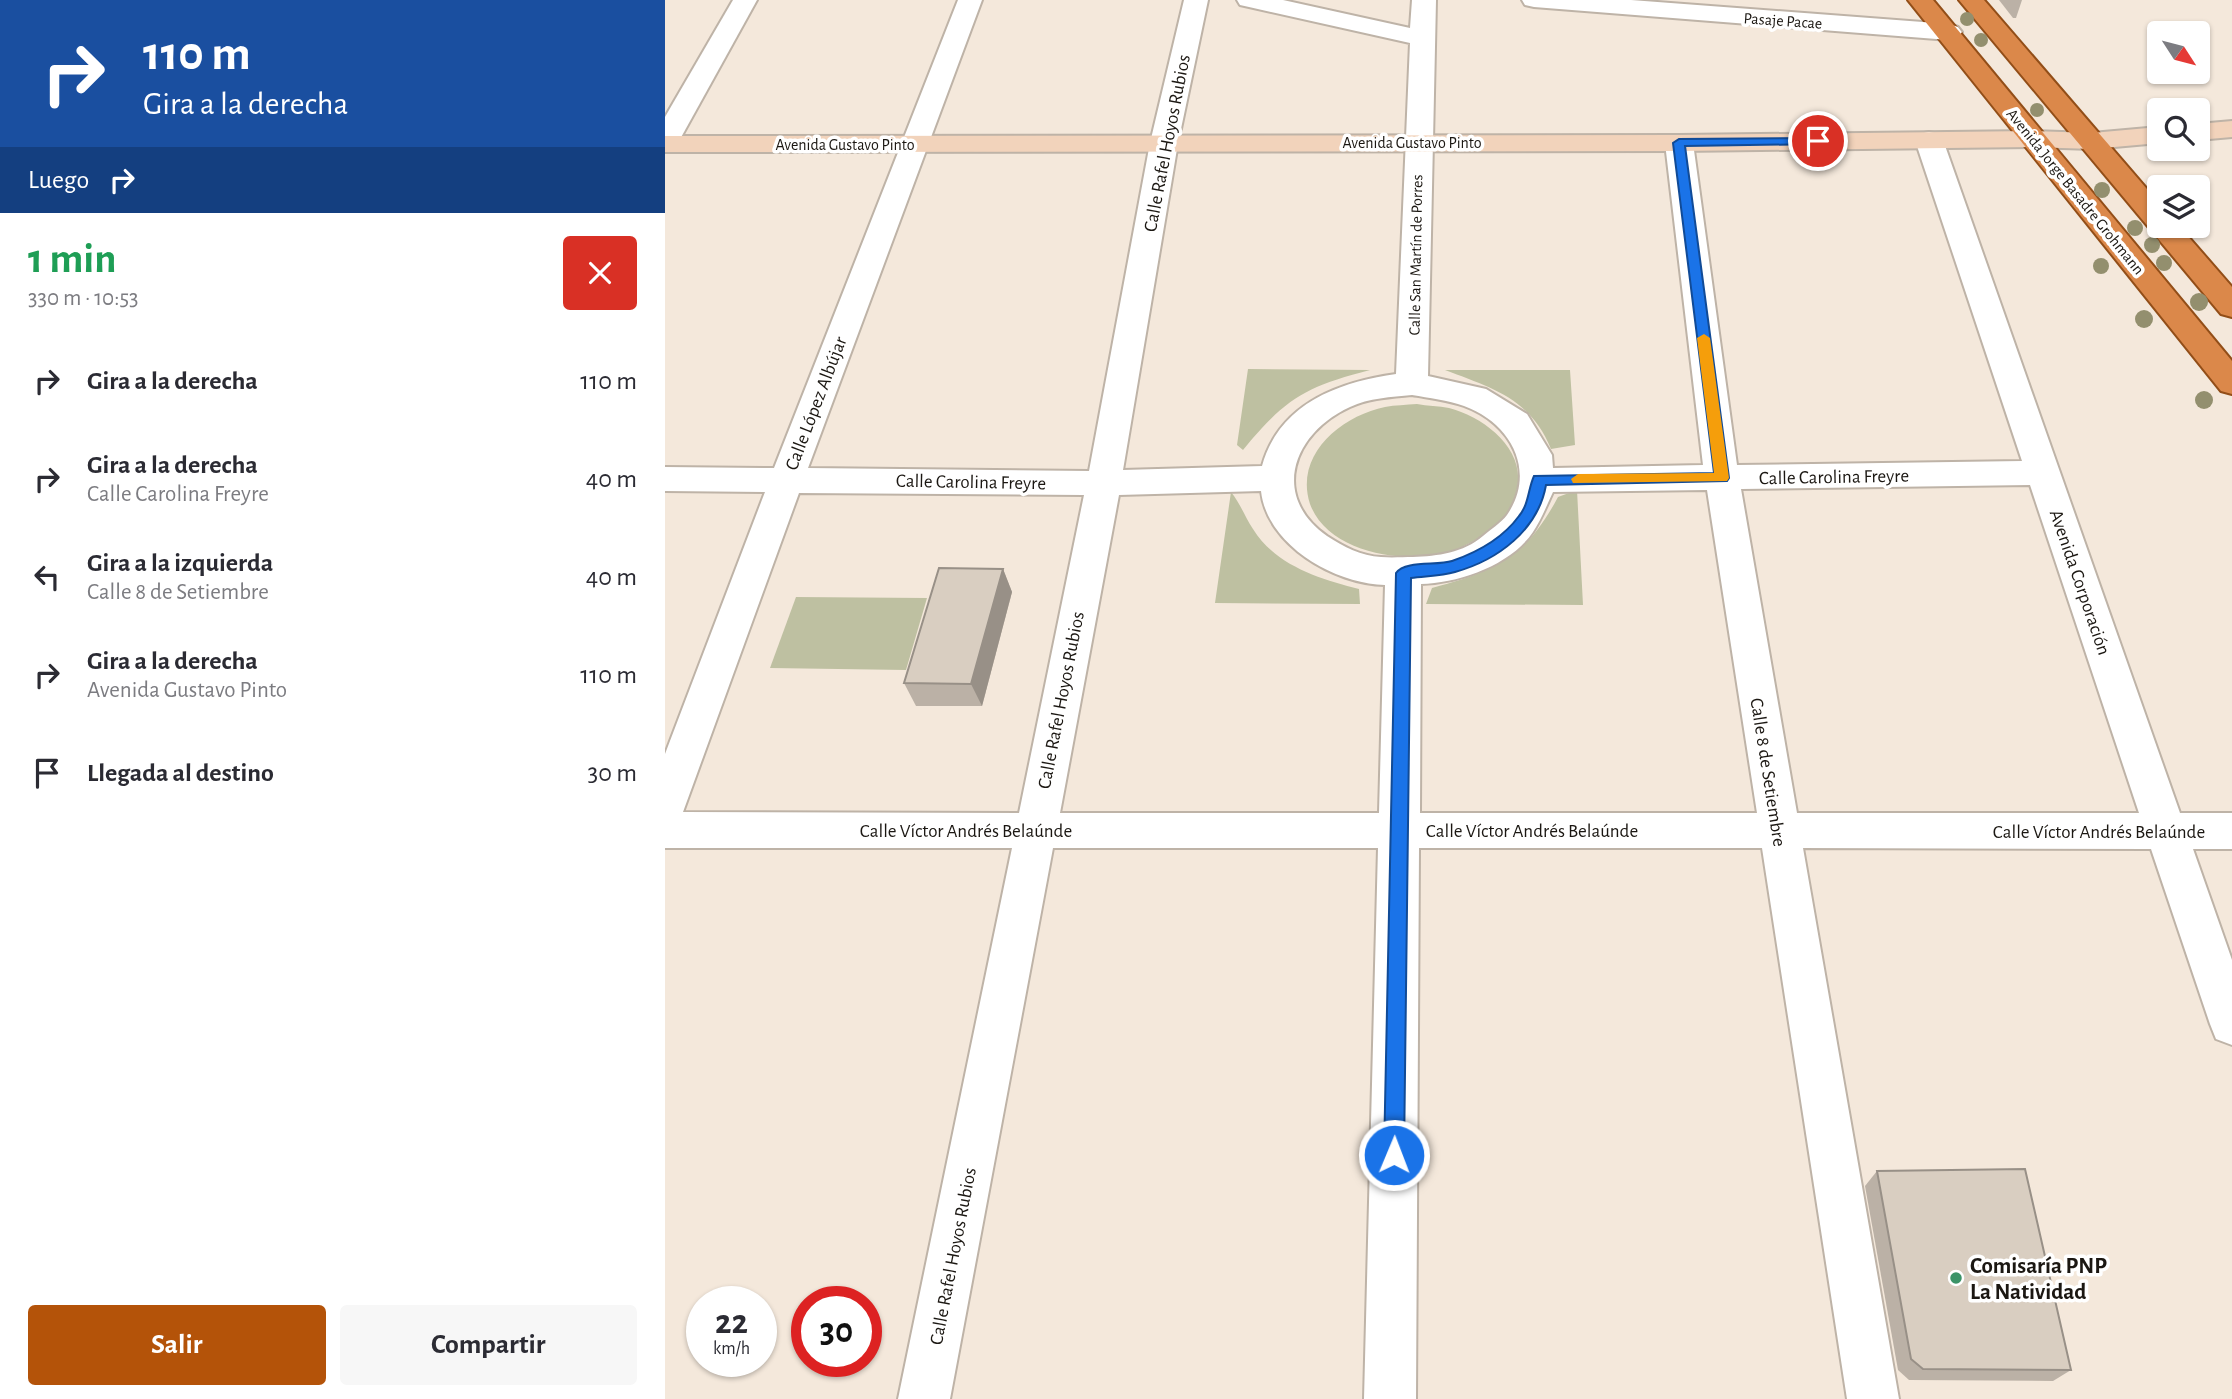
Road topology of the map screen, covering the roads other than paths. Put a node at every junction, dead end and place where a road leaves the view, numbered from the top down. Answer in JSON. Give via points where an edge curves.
{"nodes":[{"id":1,"x":745,"y":0,"type":"edge"},
{"id":2,"x":970,"y":0,"type":"edge"},
{"id":3,"x":1196,"y":0,"type":"edge"},
{"id":4,"x":1249,"y":0,"type":"edge"},
{"id":5,"x":1424,"y":0,"type":"edge"},
{"id":6,"x":1535,"y":0,"type":"edge"},
{"id":7,"x":1920,"y":0,"type":"edge"},
{"id":8,"x":1971,"y":0,"type":"edge"},
{"id":9,"x":1949,"y":32,"type":"junction"},
{"id":10,"x":1423,"y":38,"type":"junction"},
{"id":11,"x":2232,"y":128,"type":"edge"},
{"id":12,"x":2210,"y":130,"type":"edge"},
{"id":13,"x":2147,"y":136,"type":"edge"},
{"id":14,"x":2032,"y":139,"type":"junction"},
{"id":15,"x":1929,"y":140,"type":"junction"},
{"id":16,"x":2092,"y":141,"type":"junction"},
{"id":17,"x":1418,"y":142,"type":"junction"},
{"id":18,"x":665,"y":143,"type":"edge"},
{"id":19,"x":1164,"y":143,"type":"junction"},
{"id":20,"x":1679,"y":143,"type":"junction"},
{"id":21,"x":914,"y":144,"type":"junction"},
{"id":22,"x":2147,"y":207,"type":"edge"},
{"id":23,"x":2173,"y":238,"type":"edge"},
{"id":24,"x":2232,"y":307,"type":"edge"},
{"id":25,"x":2232,"y":383,"type":"edge"},
{"id":26,"x":1412,"y":384,"type":"junction"},
{"id":27,"x":2044,"y":474,"type":"junction"},
{"id":28,"x":787,"y":478,"type":"junction"},
{"id":29,"x":1276,"y":478,"type":"junction"},
{"id":30,"x":1722,"y":478,"type":"junction"},
{"id":31,"x":665,"y":479,"type":"edge"},
{"id":32,"x":1539,"y":480,"type":"junction"},
{"id":33,"x":1104,"y":483,"type":"junction"},
{"id":34,"x":1403,"y":573,"type":"junction"},
{"id":35,"x":665,"y":807,"type":"edge"},
{"id":36,"x":665,"y":830,"type":"edge"},
{"id":37,"x":1034,"y":830,"type":"junction"},
{"id":38,"x":1779,"y":830,"type":"junction"},
{"id":39,"x":1399,"y":831,"type":"junction"},
{"id":40,"x":2166,"y":831,"type":"junction"},
{"id":41,"x":2232,"y":831,"type":"edge"},
{"id":42,"x":2232,"y":1024,"type":"edge"},
{"id":43,"x":924,"y":1399,"type":"edge"},
{"id":44,"x":1391,"y":1399,"type":"edge"},
{"id":45,"x":1873,"y":1399,"type":"edge"}],
"edges":[{"from":1,"to":18,"type":"street"},
{"from":2,"to":21,"type":"street","name":"Calle López Albújar"},
{"from":3,"to":19,"type":"street","name":"Calle Rafel Hoyos Rubios"},
{"from":4,"to":10,"type":"street"},
{"from":5,"to":10,"type":"street","name":"Calle San Martín de Porres"},
{"from":6,"to":9,"type":"street","name":"Pasaje Pacae"},
{"from":7,"to":9,"type":"highway","name":"Avenida Jorge Basadre Grohmann"},
{"from":8,"to":16,"type":"highway"},
{"from":9,"to":14,"type":"highway","name":"Avenida Jorge Basadre Grohmann"},
{"from":10,"to":17,"type":"street","name":"Calle San Martín de Porres"},
{"from":11,"to":12,"type":"main road"},
{"from":13,"to":16,"type":"main road","name":"Avenida Gustavo Pinto"},
{"from":14,"to":15,"type":"main road","name":"Avenida Gustavo Pinto"},
{"from":14,"to":16,"type":"main road","name":"Avenida Gustavo Pinto"},
{"from":14,"to":25,"type":"highway","name":"Avenida Jorge Basadre Grohmann"},
{"from":15,"to":20,"type":"main road","name":"Avenida Gustavo Pinto"},
{"from":15,"to":27,"type":"street","name":"Avenida Corporación"},
{"from":16,"to":22,"type":"highway"},
{"from":17,"to":19,"type":"main road","name":"Avenida Gustavo Pinto"},
{"from":17,"to":20,"type":"main road","name":"Avenida Gustavo Pinto"},
{"from":17,"to":26,"type":"street","name":"Calle San Martín de Porres"},
{"from":18,"to":21,"type":"main road","name":"Avenida Gustavo Pinto"},
{"from":19,"to":21,"type":"main road","name":"Avenida Gustavo Pinto"},
{"from":19,"to":33,"type":"street","name":"Calle Rafel Hoyos Rubios"},
{"from":20,"to":30,"type":"street","name":"Calle 8 de Setiembre"},
{"from":21,"to":28,"type":"street","name":"Calle López Albújar"},
{"from":23,"to":24,"type":"highway"},
{"from":26,"to":29,"type":"street","via":[[1362,391],[1319,410],[1289,441]]},
{"from":26,"to":32,"type":"street","via":[[1461,391],[1503,411],[1531,442]]},
{"from":27,"to":30,"type":"street","name":"Calle Carolina Freyre"},
{"from":27,"to":40,"type":"street","name":"Avenida Corporación"},
{"from":28,"to":31,"type":"street","name":"Calle Carolina Freyre"},
{"from":28,"to":33,"type":"street","name":"Calle Carolina Freyre"},
{"from":28,"to":35,"type":"street","name":"Calle López Albújar"},
{"from":29,"to":33,"type":"street","name":"Calle Carolina Freyre"},
{"from":29,"to":34,"type":"street","via":[[1285,515],[1314,546],[1355,566]]},
{"from":30,"to":32,"type":"street","name":"Calle Carolina Freyre"},
{"from":30,"to":38,"type":"street","name":"Calle 8 de Setiembre"},
{"from":32,"to":34,"type":"street","via":[[1527,517],[1495,548],[1453,567]]},
{"from":33,"to":37,"type":"street","name":"Calle Rafel Hoyos Rubios"},
{"from":34,"to":39,"type":"street"},
{"from":36,"to":37,"type":"street","name":"Calle Víctor Andrés Belaúnde"},
{"from":37,"to":39,"type":"street","name":"Calle Víctor Andrés Belaúnde"},
{"from":37,"to":43,"type":"street","name":"Calle Rafel Hoyos Rubios"},
{"from":38,"to":39,"type":"street","name":"Calle Víctor Andrés Belaúnde"},
{"from":38,"to":40,"type":"street","name":"Calle Víctor Andrés Belaúnde"},
{"from":38,"to":45,"type":"street","name":"Calle 8 de Setiembre"},
{"from":39,"to":44,"type":"street"},
{"from":40,"to":41,"type":"street","name":"Calle Víctor Andrés Belaúnde"},
{"from":40,"to":42,"type":"street","name":"Avenida Corporación"}]}
